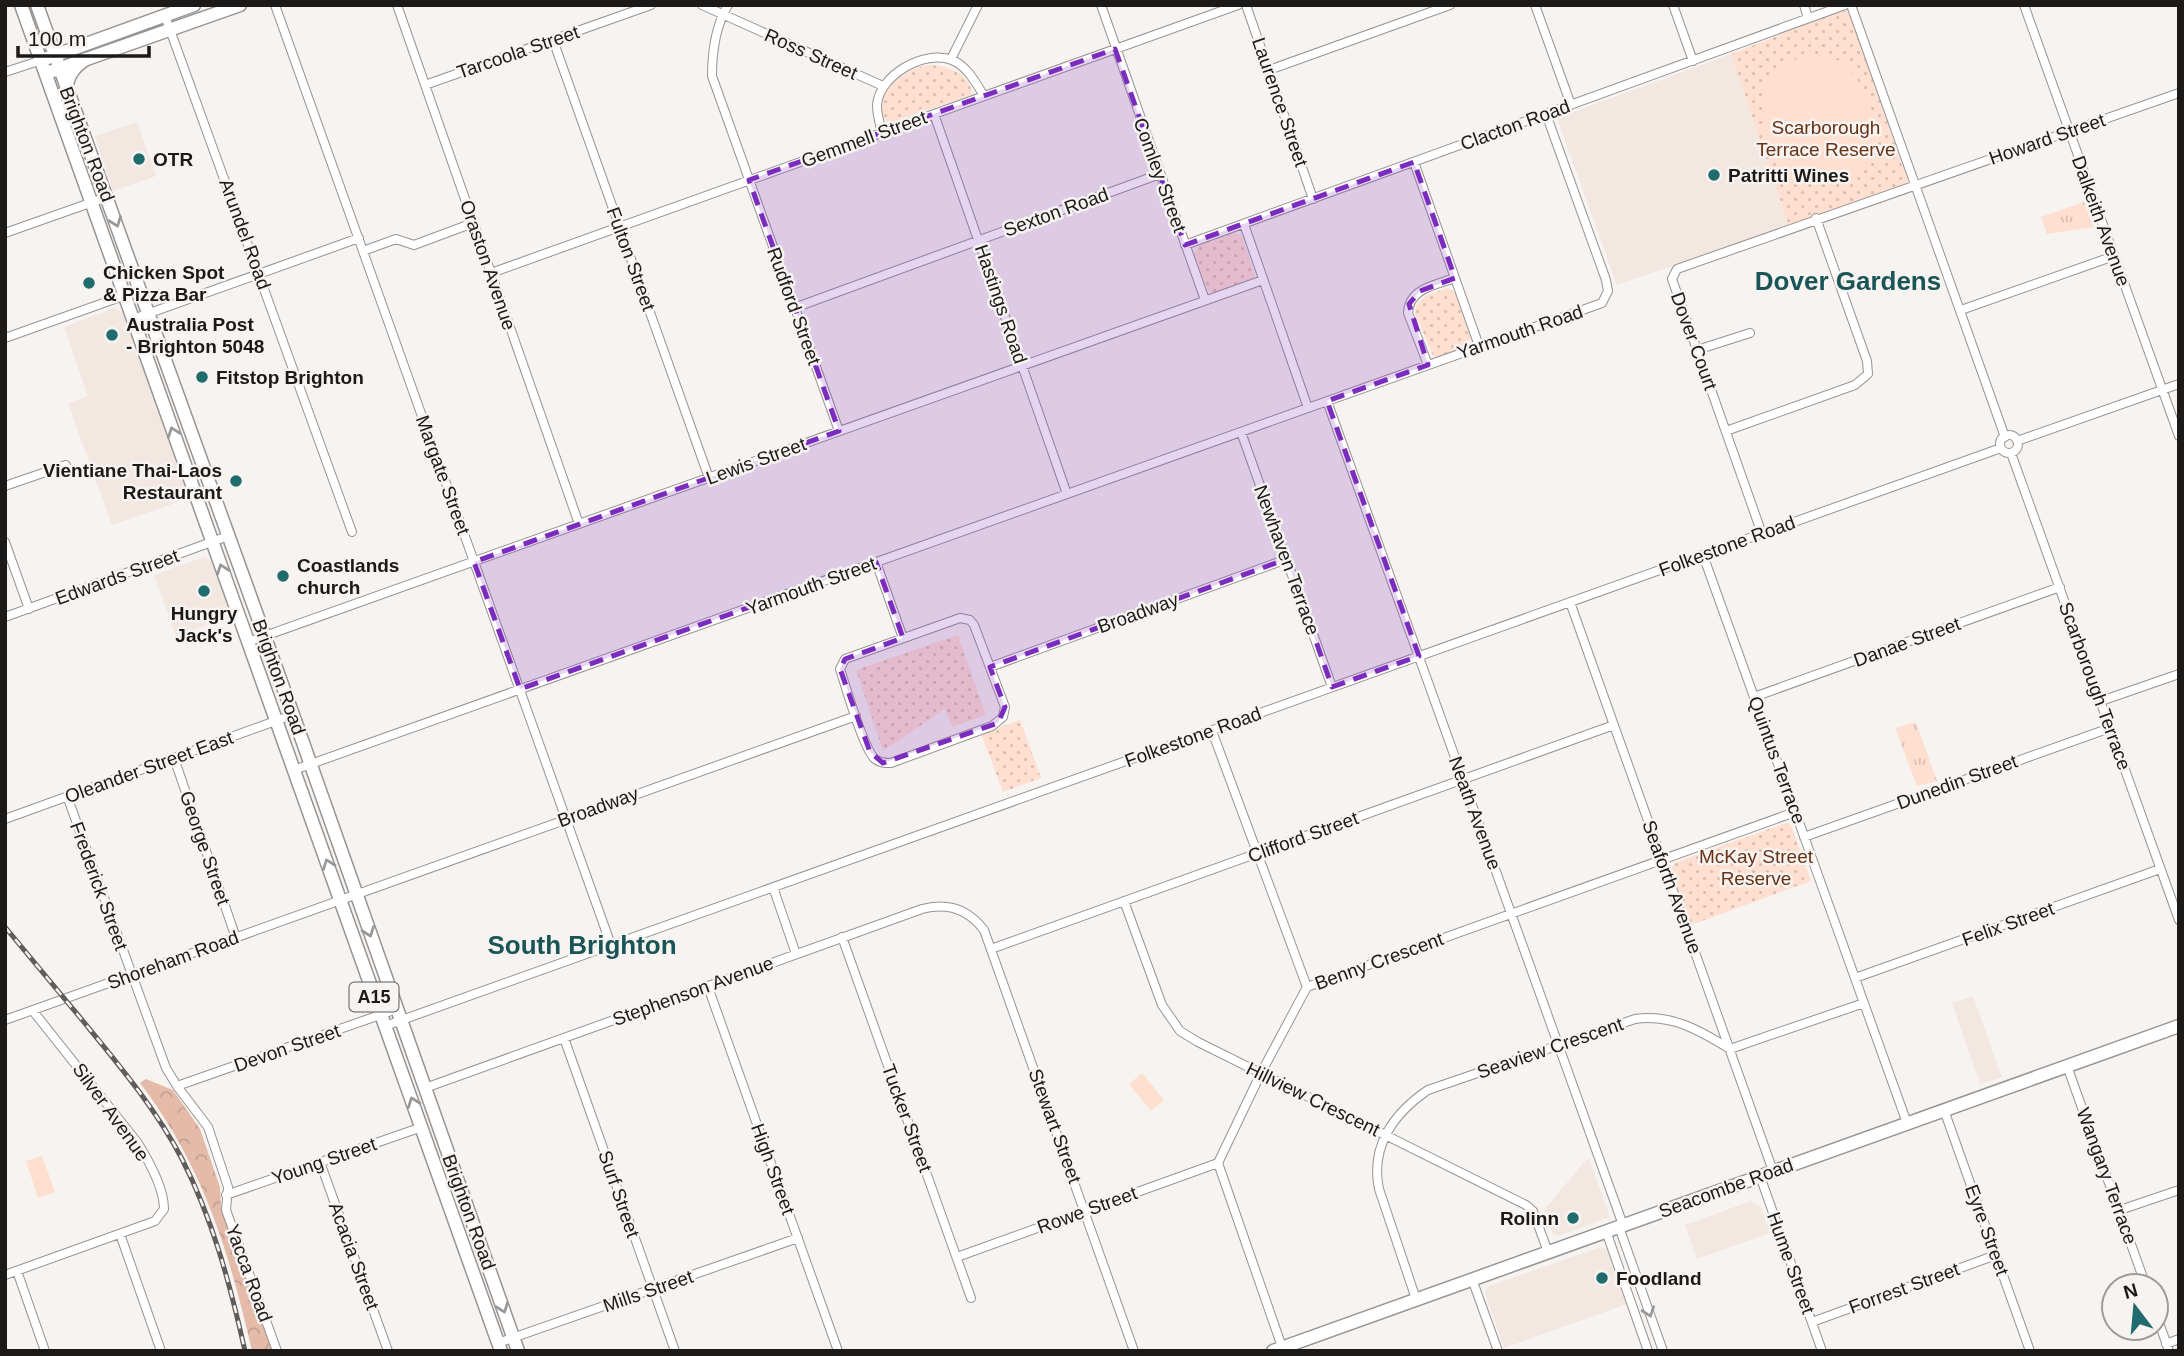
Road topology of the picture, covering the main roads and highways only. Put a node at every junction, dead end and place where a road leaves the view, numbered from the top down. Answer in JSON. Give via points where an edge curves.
{"nodes":[{"id":1,"x":22,"y":5,"type":"edge"},
{"id":2,"x":37,"y":5,"type":"edge"},
{"id":3,"x":194,"y":5,"type":"edge"},
{"id":4,"x":240,"y":5,"type":"edge"},
{"id":5,"x":216,"y":9,"type":"edge"},
{"id":6,"x":86,"y":59,"type":"junction"},
{"id":7,"x":50,"y":64,"type":"junction"},
{"id":8,"x":66,"y":89,"type":"junction"},
{"id":9,"x":2179,"y":1026,"type":"edge"},
{"id":10,"x":499,"y":1347,"type":"edge"},
{"id":11,"x":1278,"y":1349,"type":"edge"},
{"id":12,"x":518,"y":1351,"type":"edge"}],
"edges":[{"from":1,"to":7,"type":"main road","name":"Brighton Road","number":"A15"},
{"from":2,"to":7,"type":"main road","name":"Brighton Road","number":"A15"},
{"from":3,"to":7,"type":"main road"},
{"from":4,"to":5,"type":"main road"},
{"from":5,"to":6,"type":"main road"},
{"from":6,"to":7,"type":"main road"},
{"from":6,"to":8,"type":"main road","via":[[70,73]]},
{"from":7,"to":8,"type":"main road","name":"Brighton Road","number":"A15"},
{"from":10,"to":7,"type":"main road","name":"Brighton Road","number":"A15","one_way":true,"via":[[92,202]]},
{"from":8,"to":12,"type":"main road","name":"Brighton Road","number":"A15","one_way":true},
{"from":9,"to":11,"type":"main road","name":"Seacombe Road"}]}
